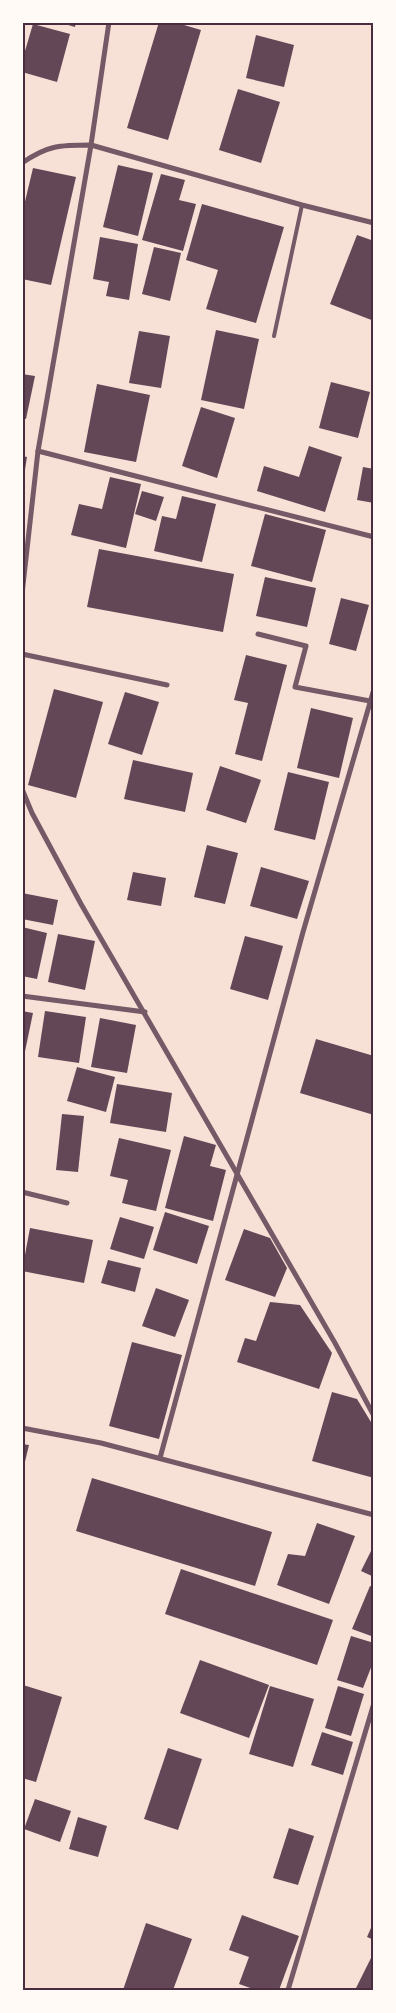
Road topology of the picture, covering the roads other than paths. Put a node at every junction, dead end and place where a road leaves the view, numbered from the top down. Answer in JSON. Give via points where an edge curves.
{"nodes":[{"id":1,"x":109,"y":22,"type":"edge"},
{"id":2,"x":91,"y":145,"type":"junction"},
{"id":3,"x":22,"y":163,"type":"edge"},
{"id":4,"x":302,"y":205,"type":"junction"},
{"id":5,"x":374,"y":223,"type":"edge"},
{"id":6,"x":274,"y":336,"type":"dead end"},
{"id":7,"x":38,"y":451,"type":"junction"},
{"id":8,"x":374,"y":537,"type":"edge"},
{"id":9,"x":22,"y":594,"type":"edge"},
{"id":10,"x":258,"y":634,"type":"dead end"},
{"id":11,"x":22,"y":654,"type":"edge"},
{"id":12,"x":167,"y":684,"type":"dead end"},
{"id":13,"x":374,"y":689,"type":"edge"},
{"id":14,"x":370,"y":701,"type":"junction"},
{"id":15,"x":22,"y":789,"type":"edge"},
{"id":16,"x":22,"y":996,"type":"edge"},
{"id":17,"x":145,"y":1012,"type":"junction"},
{"id":18,"x":237,"y":1177,"type":"junction"},
{"id":19,"x":22,"y":1192,"type":"edge"},
{"id":20,"x":68,"y":1203,"type":"dead end"},
{"id":21,"x":374,"y":1416,"type":"edge"},
{"id":22,"x":22,"y":1428,"type":"edge"},
{"id":23,"x":160,"y":1458,"type":"junction"},
{"id":24,"x":374,"y":1514,"type":"edge"},
{"id":25,"x":374,"y":1704,"type":"edge"},
{"id":26,"x":288,"y":1990,"type":"edge"}],
"edges":[{"from":1,"to":2,"type":"street"},
{"from":2,"to":3,"type":"street","via":[[46,148]]},
{"from":2,"to":4,"type":"street"},
{"from":2,"to":7,"type":"street"},
{"from":4,"to":5,"type":"street"},
{"from":4,"to":6,"type":"lane"},
{"from":7,"to":8,"type":"street"},
{"from":7,"to":9,"type":"street"},
{"from":10,"to":14,"type":"street","via":[[306,646],[295,686]]},
{"from":11,"to":12,"type":"street"},
{"from":13,"to":14,"type":"street"},
{"from":14,"to":18,"type":"street"},
{"from":15,"to":17,"type":"street","via":[[81,904]]},
{"from":16,"to":17,"type":"street"},
{"from":17,"to":18,"type":"street"},
{"from":18,"to":21,"type":"street"},
{"from":18,"to":23,"type":"street"},
{"from":19,"to":20,"type":"street"},
{"from":22,"to":23,"type":"street"},
{"from":23,"to":24,"type":"street"},
{"from":25,"to":26,"type":"street"}]}
